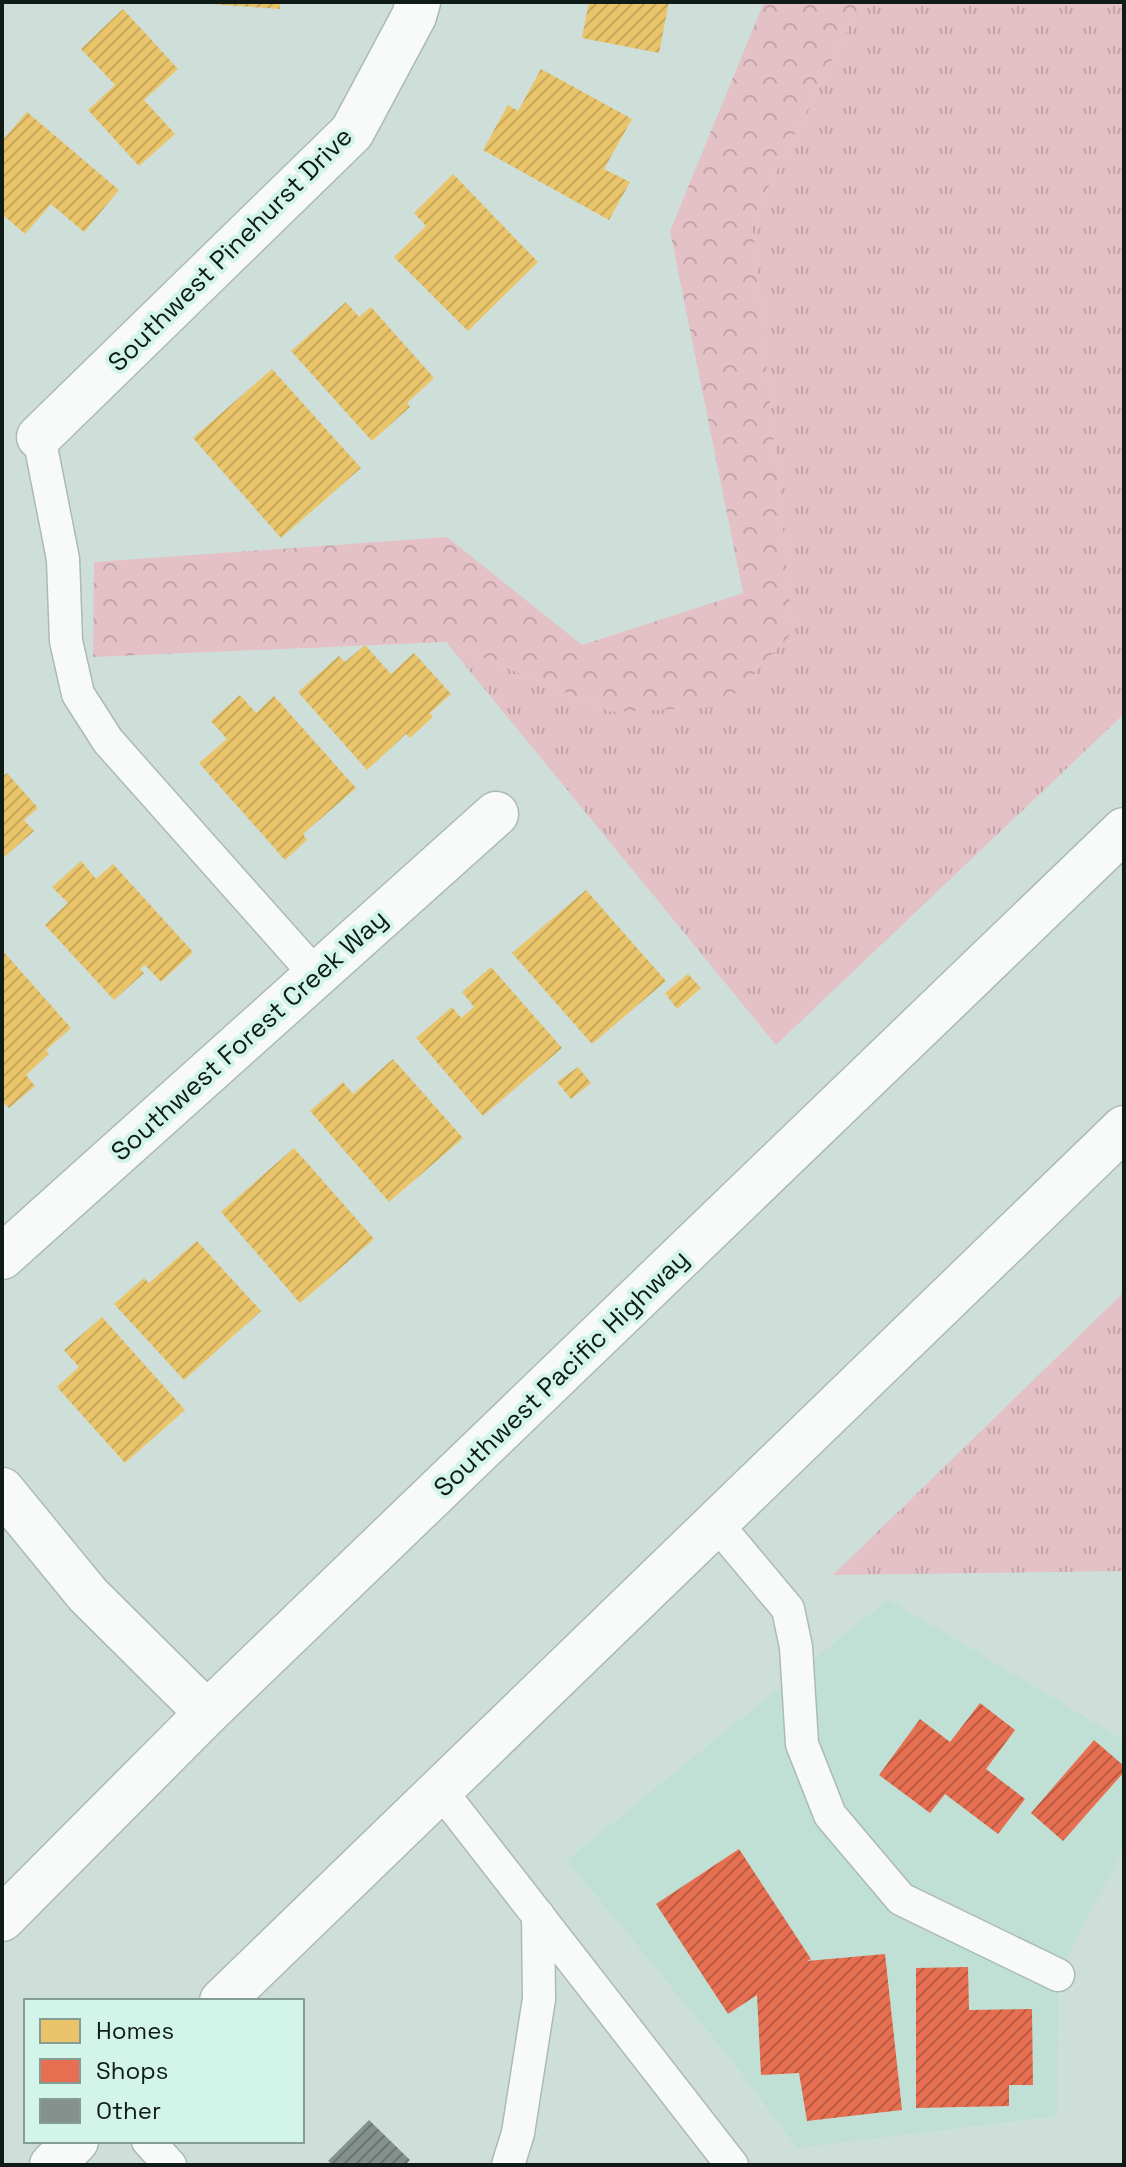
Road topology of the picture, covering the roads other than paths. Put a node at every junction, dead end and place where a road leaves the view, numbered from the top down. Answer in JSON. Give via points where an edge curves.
{"nodes":[{"id":1,"x":418,"y":2,"type":"edge"},
{"id":2,"x":39,"y":437,"type":"joint"},
{"id":3,"x":496,"y":814,"type":"dead end"},
{"id":4,"x":1124,"y":830,"type":"edge"},
{"id":5,"x":316,"y":975,"type":"junction"},
{"id":6,"x":1124,"y":1128,"type":"edge"},
{"id":7,"x":2,"y":1257,"type":"edge"},
{"id":8,"x":2,"y":1490,"type":"edge"},
{"id":9,"x":716,"y":1523,"type":"junction"},
{"id":10,"x":207,"y":1713,"type":"junction"},
{"id":11,"x":441,"y":1791,"type":"junction"},
{"id":12,"x":538,"y":1915,"type":"junction"},
{"id":13,"x":2,"y":1919,"type":"edge"},
{"id":14,"x":1058,"y":1975,"type":"dead end"},
{"id":15,"x":224,"y":1999,"type":"edge"},
{"id":16,"x":74,"y":2143,"type":"edge"},
{"id":17,"x":150,"y":2143,"type":"edge"},
{"id":18,"x":52,"y":2165,"type":"edge"},
{"id":19,"x":170,"y":2165,"type":"edge"},
{"id":20,"x":508,"y":2165,"type":"edge"},
{"id":21,"x":732,"y":2165,"type":"edge"}],
"edges":[{"from":1,"to":2,"type":"main road","name":"Southwest Pinehurst Drive","via":[[352,132]]},
{"from":2,"to":5,"type":"lane","via":[[63,559],[66,641],[78,694],[108,741]]},
{"from":3,"to":5,"type":"main road","name":"Southwest Forest Creek Way"},
{"from":4,"to":10,"type":"main road","name":"Southwest Pacific Highway"},
{"from":5,"to":7,"type":"main road","name":"Southwest Forest Creek Way"},
{"from":6,"to":9,"type":"main road"},
{"from":8,"to":10,"type":"main road","via":[[88,1595]]},
{"from":9,"to":11,"type":"main road"},
{"from":9,"to":14,"type":"lane","via":[[788,1609],[796,1647],[802,1744],[830,1815],[901,1899]]},
{"from":10,"to":13,"type":"main road","name":"Southwest Pacific Highway"},
{"from":11,"to":12,"type":"lane"},
{"from":11,"to":15,"type":"main road"},
{"from":12,"to":20,"type":"lane","via":[[539,1999]]},
{"from":12,"to":21,"type":"lane"},
{"from":16,"to":18,"type":"main road"},
{"from":17,"to":19,"type":"lane"}]}
